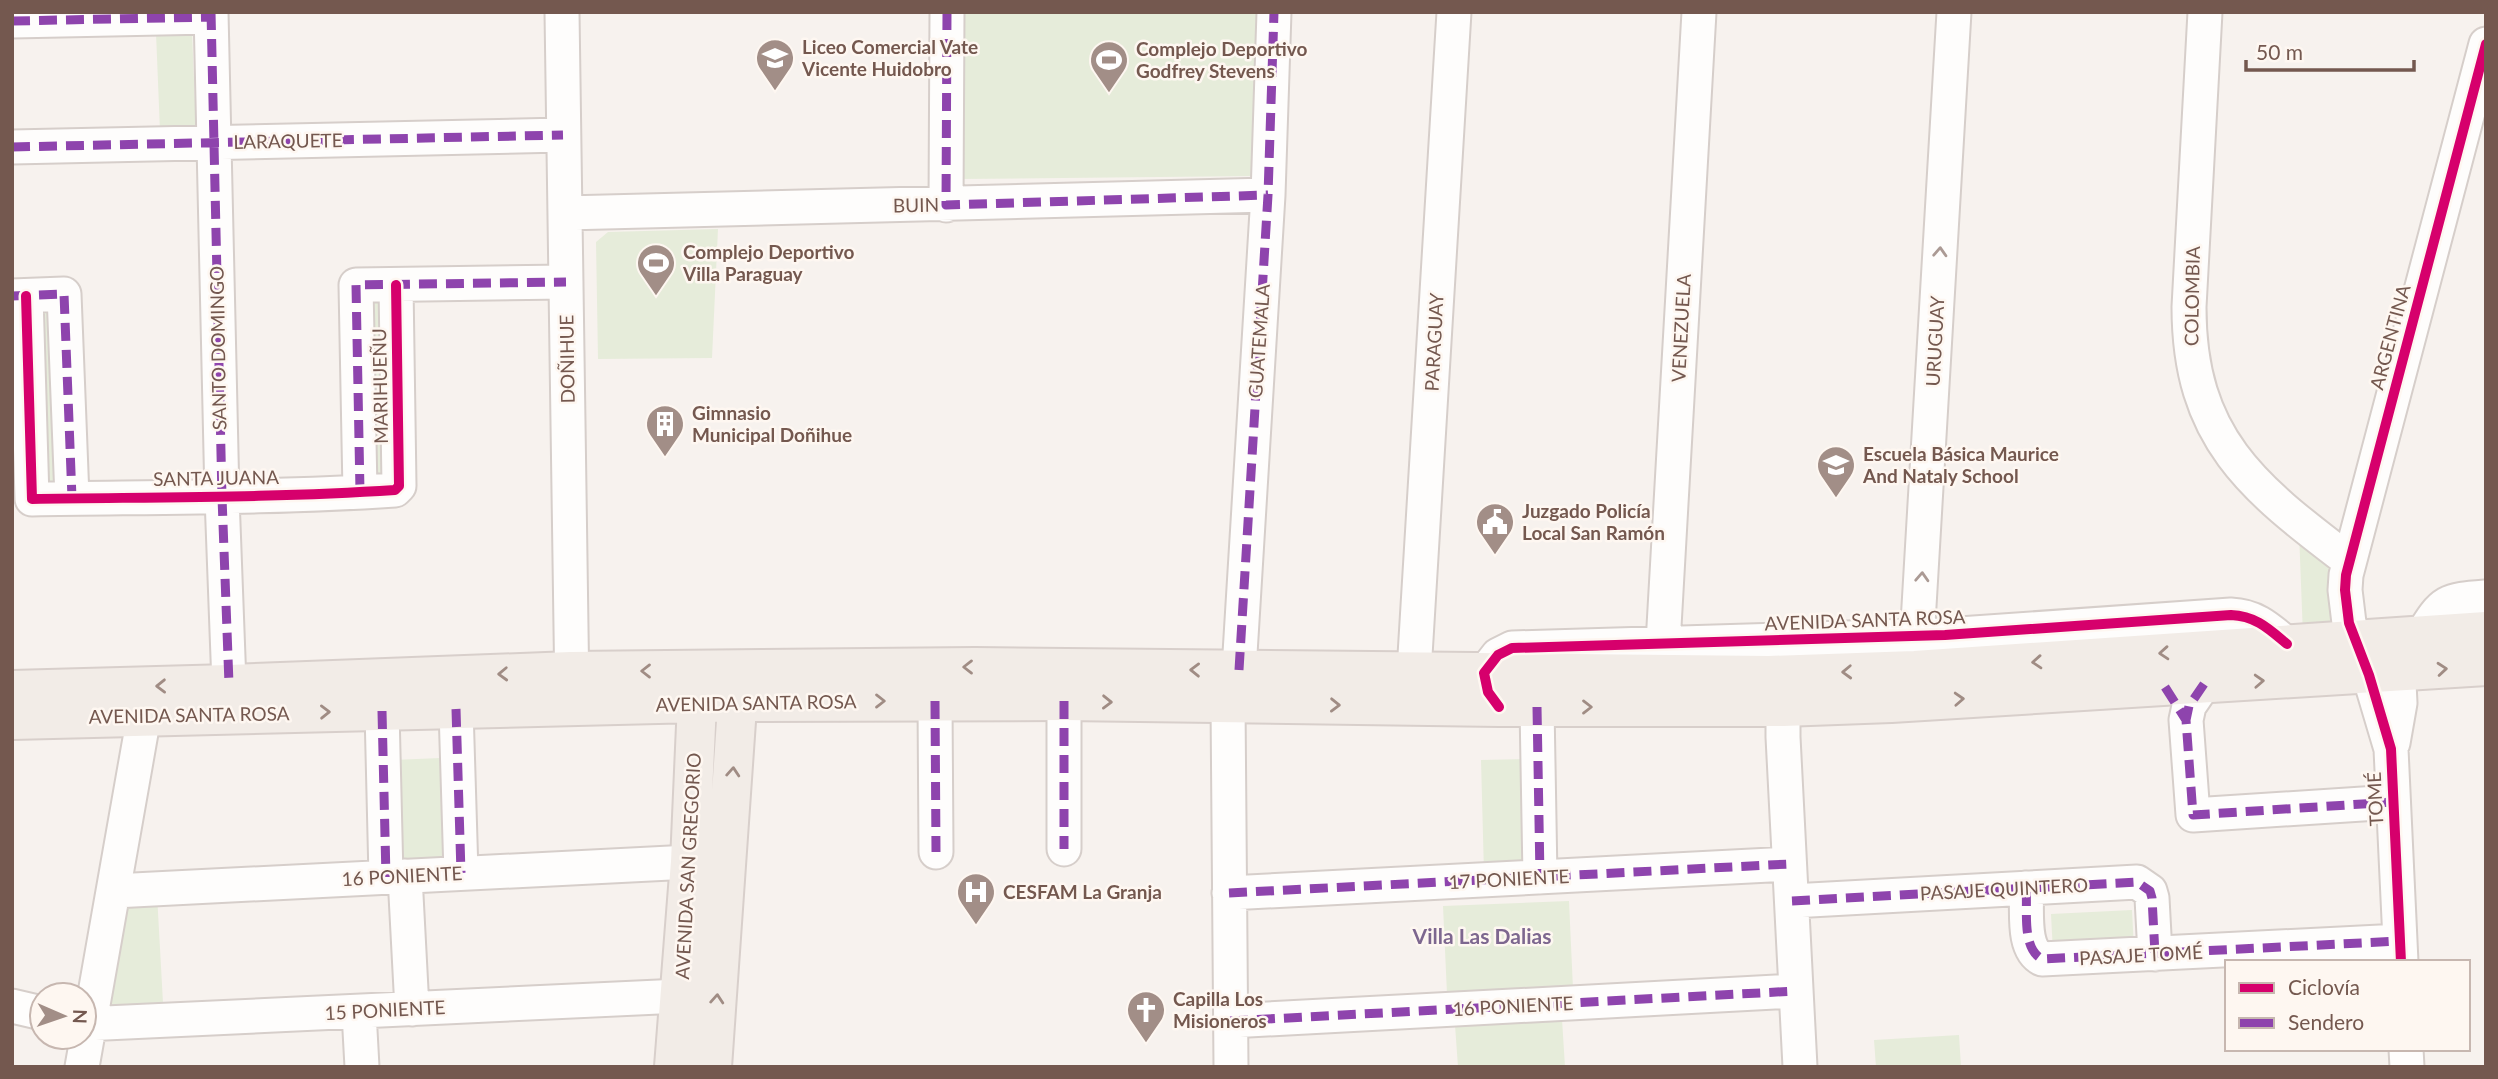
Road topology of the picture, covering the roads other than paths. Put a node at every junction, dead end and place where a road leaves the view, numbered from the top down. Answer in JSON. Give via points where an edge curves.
{"nodes":[{"id":1,"x":562,"y":12,"type":"edge"},
{"id":2,"x":947,"y":12,"type":"edge"},
{"id":3,"x":1274,"y":12,"type":"edge"},
{"id":4,"x":1454,"y":12,"type":"edge"},
{"id":5,"x":1699,"y":12,"type":"edge"},
{"id":6,"x":1954,"y":12,"type":"edge"},
{"id":7,"x":2205,"y":12,"type":"edge"},
{"id":8,"x":211,"y":15,"type":"edge"},
{"id":9,"x":17,"y":18,"type":"edge"},
{"id":10,"x":2486,"y":44,"type":"edge"},
{"id":11,"x":2481,"y":78,"type":"edge"},
{"id":12,"x":563,"y":135,"type":"junction"},
{"id":13,"x":214,"y":142,"type":"junction"},
{"id":14,"x":12,"y":147,"type":"edge"},
{"id":15,"x":1268,"y":195,"type":"junction"},
{"id":16,"x":946,"y":205,"type":"junction"},
{"id":17,"x":565,"y":213,"type":"junction"},
{"id":18,"x":566,"y":282,"type":"junction"},
{"id":19,"x":396,"y":285,"type":"junction"},
{"id":20,"x":19,"y":296,"type":"edge"},
{"id":21,"x":399,"y":486,"type":"joint"},
{"id":22,"x":360,"y":492,"type":"junction"},
{"id":23,"x":222,"y":497,"type":"junction"},
{"id":24,"x":72,"y":498,"type":"junction"},
{"id":25,"x":2348,"y":560,"type":"junction"},
{"id":26,"x":2486,"y":597,"type":"edge"},
{"id":27,"x":2486,"y":631,"type":"edge"},
{"id":28,"x":2355,"y":640,"type":"junction"},
{"id":29,"x":1663,"y":645,"type":"junction"},
{"id":30,"x":1917,"y":653,"type":"junction"},
{"id":31,"x":2397,"y":655,"type":"junction"},
{"id":32,"x":2486,"y":666,"type":"edge"},
{"id":33,"x":1414,"y":672,"type":"junction"},
{"id":34,"x":1484,"y":673,"type":"junction"},
{"id":35,"x":730,"y":680,"type":"junction"},
{"id":36,"x":229,"y":684,"type":"junction"},
{"id":37,"x":2204,"y":684,"type":"junction"},
{"id":38,"x":1233,"y":687,"type":"junction"},
{"id":39,"x":2165,"y":687,"type":"junction"},
{"id":40,"x":572,"y":689,"type":"junction"},
{"id":41,"x":12,"y":690,"type":"edge"},
{"id":42,"x":935,"y":701,"type":"junction"},
{"id":43,"x":1064,"y":701,"type":"junction"},
{"id":44,"x":696,"y":703,"type":"junction"},
{"id":45,"x":1891,"y":703,"type":"junction"},
{"id":46,"x":1499,"y":707,"type":"junction"},
{"id":47,"x":1537,"y":707,"type":"junction"},
{"id":48,"x":1783,"y":707,"type":"junction"},
{"id":49,"x":456,"y":709,"type":"junction"},
{"id":50,"x":382,"y":711,"type":"junction"},
{"id":51,"x":144,"y":716,"type":"junction"},
{"id":52,"x":2186,"y":719,"type":"junction"},
{"id":53,"x":12,"y":720,"type":"edge"},
{"id":54,"x":2393,"y":802,"type":"junction"},
{"id":55,"x":1065,"y":849,"type":"dead end"},
{"id":56,"x":936,"y":852,"type":"dead end"},
{"id":57,"x":690,"y":862,"type":"junction"},
{"id":58,"x":1789,"y":864,"type":"junction"},
{"id":59,"x":461,"y":873,"type":"junction"},
{"id":60,"x":396,"y":877,"type":"junction"},
{"id":61,"x":1539,"y":877,"type":"junction"},
{"id":62,"x":2026,"y":888,"type":"junction"},
{"id":63,"x":114,"y":891,"type":"junction"},
{"id":64,"x":1229,"y":893,"type":"junction"},
{"id":65,"x":1791,"y":901,"type":"junction"},
{"id":66,"x":2401,"y":951,"type":"edge"},
{"id":67,"x":2155,"y":954,"type":"junction"},
{"id":68,"x":96,"y":981,"type":"edge"},
{"id":69,"x":1796,"y":991,"type":"junction"},
{"id":70,"x":680,"y":996,"type":"junction"},
{"id":71,"x":412,"y":1009,"type":"junction"},
{"id":72,"x":359,"y":1012,"type":"junction"},
{"id":73,"x":1230,"y":1021,"type":"junction"},
{"id":74,"x":98,"y":1024,"type":"edge"},
{"id":75,"x":362,"y":1067,"type":"edge"},
{"id":76,"x":674,"y":1067,"type":"edge"},
{"id":77,"x":712,"y":1067,"type":"edge"},
{"id":78,"x":1231,"y":1067,"type":"edge"},
{"id":79,"x":1800,"y":1067,"type":"edge"}],
"edges":[{"from":1,"to":12,"type":"street","name":"DOÑIHUE"},
{"from":2,"to":16,"type":"street"},
{"from":3,"to":15,"type":"street","name":"GUATEMALA"},
{"from":4,"to":33,"type":"street","name":"PARAGUAY"},
{"from":5,"to":29,"type":"street","name":"VENEZUELA"},
{"from":30,"to":6,"type":"street","name":"URUGUAY","one_way":true},
{"from":7,"to":25,"type":"street","name":"COLOMBIA","via":[[2189,307],[2194,371],[2206,408],[2236,463],[2267,495]]},
{"from":8,"to":9,"type":"street"},
{"from":8,"to":13,"type":"street","name":"SANTO DOMINGO"},
{"from":10,"to":11,"type":"street","name":"ARGENTINA"},
{"from":11,"to":25,"type":"street","name":"ARGENTINA"},
{"from":12,"to":13,"type":"street","name":"LARAQUETE"},
{"from":12,"to":17,"type":"street","name":"DOÑIHUE"},
{"from":13,"to":14,"type":"street","name":"LARAQUETE"},
{"from":13,"to":23,"type":"street","name":"SANTO DOMINGO"},
{"from":15,"to":16,"type":"street","name":"BUIN"},
{"from":15,"to":38,"type":"street","name":"GUATEMALA"},
{"from":16,"to":17,"type":"street","name":"BUIN"},
{"from":17,"to":18,"type":"street","name":"DOÑIHUE"},
{"from":18,"to":19,"type":"street"},
{"from":18,"to":40,"type":"street","name":"DOÑIHUE"},
{"from":19,"to":21,"type":"street","name":"MARIHUEÑU"},
{"from":19,"to":22,"type":"street","name":"MARIHUEÑU","via":[[356,285]]},
{"from":20,"to":24,"type":"street","name":"SANTA JUANA","via":[[32,499]]},
{"from":20,"to":24,"type":"street","via":[[64,295]]},
{"from":21,"to":22,"type":"street","name":"SANTA JUANA"},
{"from":22,"to":23,"type":"street","name":"SANTA JUANA"},
{"from":23,"to":24,"type":"street","name":"SANTA JUANA"},
{"from":23,"to":36,"type":"street","name":"SANTO DOMINGO"},
{"from":25,"to":28,"type":"street","name":"ARGENTINA","via":[[2346,605]]},
{"from":26,"to":31,"type":"street","via":[[2447,603]]},
{"from":27,"to":31,"type":"main road","name":"AVENIDA SANTA ROSA"},
{"from":28,"to":30,"type":"main road","name":"AVENIDA SANTA ROSA","one_way":true},
{"from":28,"to":31,"type":"main road","name":"AVENIDA SANTA ROSA"},
{"from":29,"to":30,"type":"street","name":"AVENIDA SANTA ROSA"},
{"from":29,"to":34,"type":"street","name":"AVENIDA SANTA ROSA","via":[[1512,648],[1498,655]]},
{"from":30,"to":34,"type":"main road","name":"AVENIDA SANTA ROSA","one_way":true,"via":[[1756,675]]},
{"from":30,"to":45,"type":"main road","via":[[1906,687]]},
{"from":31,"to":32,"type":"main road","name":"AVENIDA SANTA ROSA","one_way":true},
{"from":37,"to":31,"type":"main road","name":"AVENIDA SANTA ROSA","one_way":true},
{"from":31,"to":54,"type":"street","name":"TOMÉ"},
{"from":33,"to":34,"type":"main road","name":"AVENIDA SANTA ROSA"},
{"from":33,"to":38,"type":"main road","name":"AVENIDA SANTA ROSA"},
{"from":34,"to":46,"type":"street","via":[[1488,692]]},
{"from":38,"to":35,"type":"main road","name":"AVENIDA SANTA ROSA","one_way":true,"via":[[975,667]]},
{"from":35,"to":40,"type":"main road","name":"AVENIDA SANTA ROSA","one_way":true},
{"from":35,"to":42,"type":"main road","name":"AVENIDA SANTA ROSA","one_way":true},
{"from":35,"to":44,"type":"main road","name":"AVENIDA SANTA ROSA"},
{"from":77,"to":35,"type":"main road","name":"AVENIDA SAN GREGORIO","one_way":true},
{"from":40,"to":36,"type":"main road","name":"AVENIDA SANTA ROSA","one_way":true},
{"from":36,"to":41,"type":"main road","name":"AVENIDA SANTA ROSA","one_way":true},
{"from":37,"to":39,"type":"main road","name":"AVENIDA SANTA ROSA"},
{"from":37,"to":52,"type":"street"},
{"from":43,"to":38,"type":"main road","name":"AVENIDA SANTA ROSA","one_way":true},
{"from":38,"to":46,"type":"main road","name":"AVENIDA SANTA ROSA","one_way":true},
{"from":38,"to":64,"type":"street","name":"GUATEMALA"},
{"from":45,"to":39,"type":"main road","name":"AVENIDA SANTA ROSA","one_way":true},
{"from":39,"to":52,"type":"street"},
{"from":40,"to":44,"type":"main road","name":"AVENIDA SANTA ROSA"},
{"from":40,"to":49,"type":"main road","name":"AVENIDA SANTA ROSA"},
{"from":42,"to":43,"type":"main road","name":"AVENIDA SANTA ROSA"},
{"from":42,"to":56,"type":"street"},
{"from":43,"to":55,"type":"street"},
{"from":44,"to":57,"type":"main road","name":"AVENIDA SAN GREGORIO"},
{"from":45,"to":48,"type":"main road","name":"AVENIDA SANTA ROSA"},
{"from":46,"to":47,"type":"main road","name":"AVENIDA SANTA ROSA"},
{"from":47,"to":48,"type":"main road","name":"AVENIDA SANTA ROSA","one_way":true},
{"from":47,"to":61,"type":"street"},
{"from":48,"to":58,"type":"street"},
{"from":49,"to":50,"type":"main road","name":"AVENIDA SANTA ROSA"},
{"from":49,"to":59,"type":"street"},
{"from":51,"to":50,"type":"main road","name":"AVENIDA SANTA ROSA","one_way":true},
{"from":50,"to":60,"type":"street"},
{"from":51,"to":53,"type":"main road","name":"AVENIDA SANTA ROSA"},
{"from":51,"to":63,"type":"street"},
{"from":52,"to":54,"type":"street","via":[[2193,815]]},
{"from":54,"to":66,"type":"street","name":"TOMÉ"},
{"from":57,"to":59,"type":"street","name":"16 PONIENTE"},
{"from":57,"to":70,"type":"main road","name":"AVENIDA SAN GREGORIO"},
{"from":58,"to":61,"type":"street","name":"17 PONIENTE"},
{"from":58,"to":65,"type":"street"},
{"from":59,"to":60,"type":"street","name":"16 PONIENTE"},
{"from":60,"to":63,"type":"street","name":"16 PONIENTE"},
{"from":60,"to":71,"type":"street"},
{"from":61,"to":64,"type":"street","name":"17 PONIENTE"},
{"from":62,"to":65,"type":"street","name":"PASAJE QUINTERO"},
{"from":62,"to":67,"type":"street","name":"PASAJE QUINTERO","via":[[2130,882],[2144,886],[2152,898]]},
{"from":62,"to":67,"type":"street","name":"PASAJE TOMÉ","via":[[2029,944],[2035,956]]},
{"from":63,"to":68,"type":"street"},
{"from":64,"to":73,"type":"street","name":"GUATEMALA"},
{"from":65,"to":69,"type":"street"},
{"from":66,"to":67,"type":"street","name":"PASAJE TOMÉ"},
{"from":69,"to":73,"type":"street","name":"16 PONIENTE"},
{"from":69,"to":79,"type":"street"},
{"from":70,"to":71,"type":"street","name":"15 PONIENTE"},
{"from":70,"to":76,"type":"main road","name":"AVENIDA SAN GREGORIO"},
{"from":71,"to":72,"type":"street","name":"15 PONIENTE"},
{"from":72,"to":74,"type":"street","name":"15 PONIENTE"},
{"from":72,"to":75,"type":"street"},
{"from":73,"to":78,"type":"street","name":"GUATEMALA"}]}
